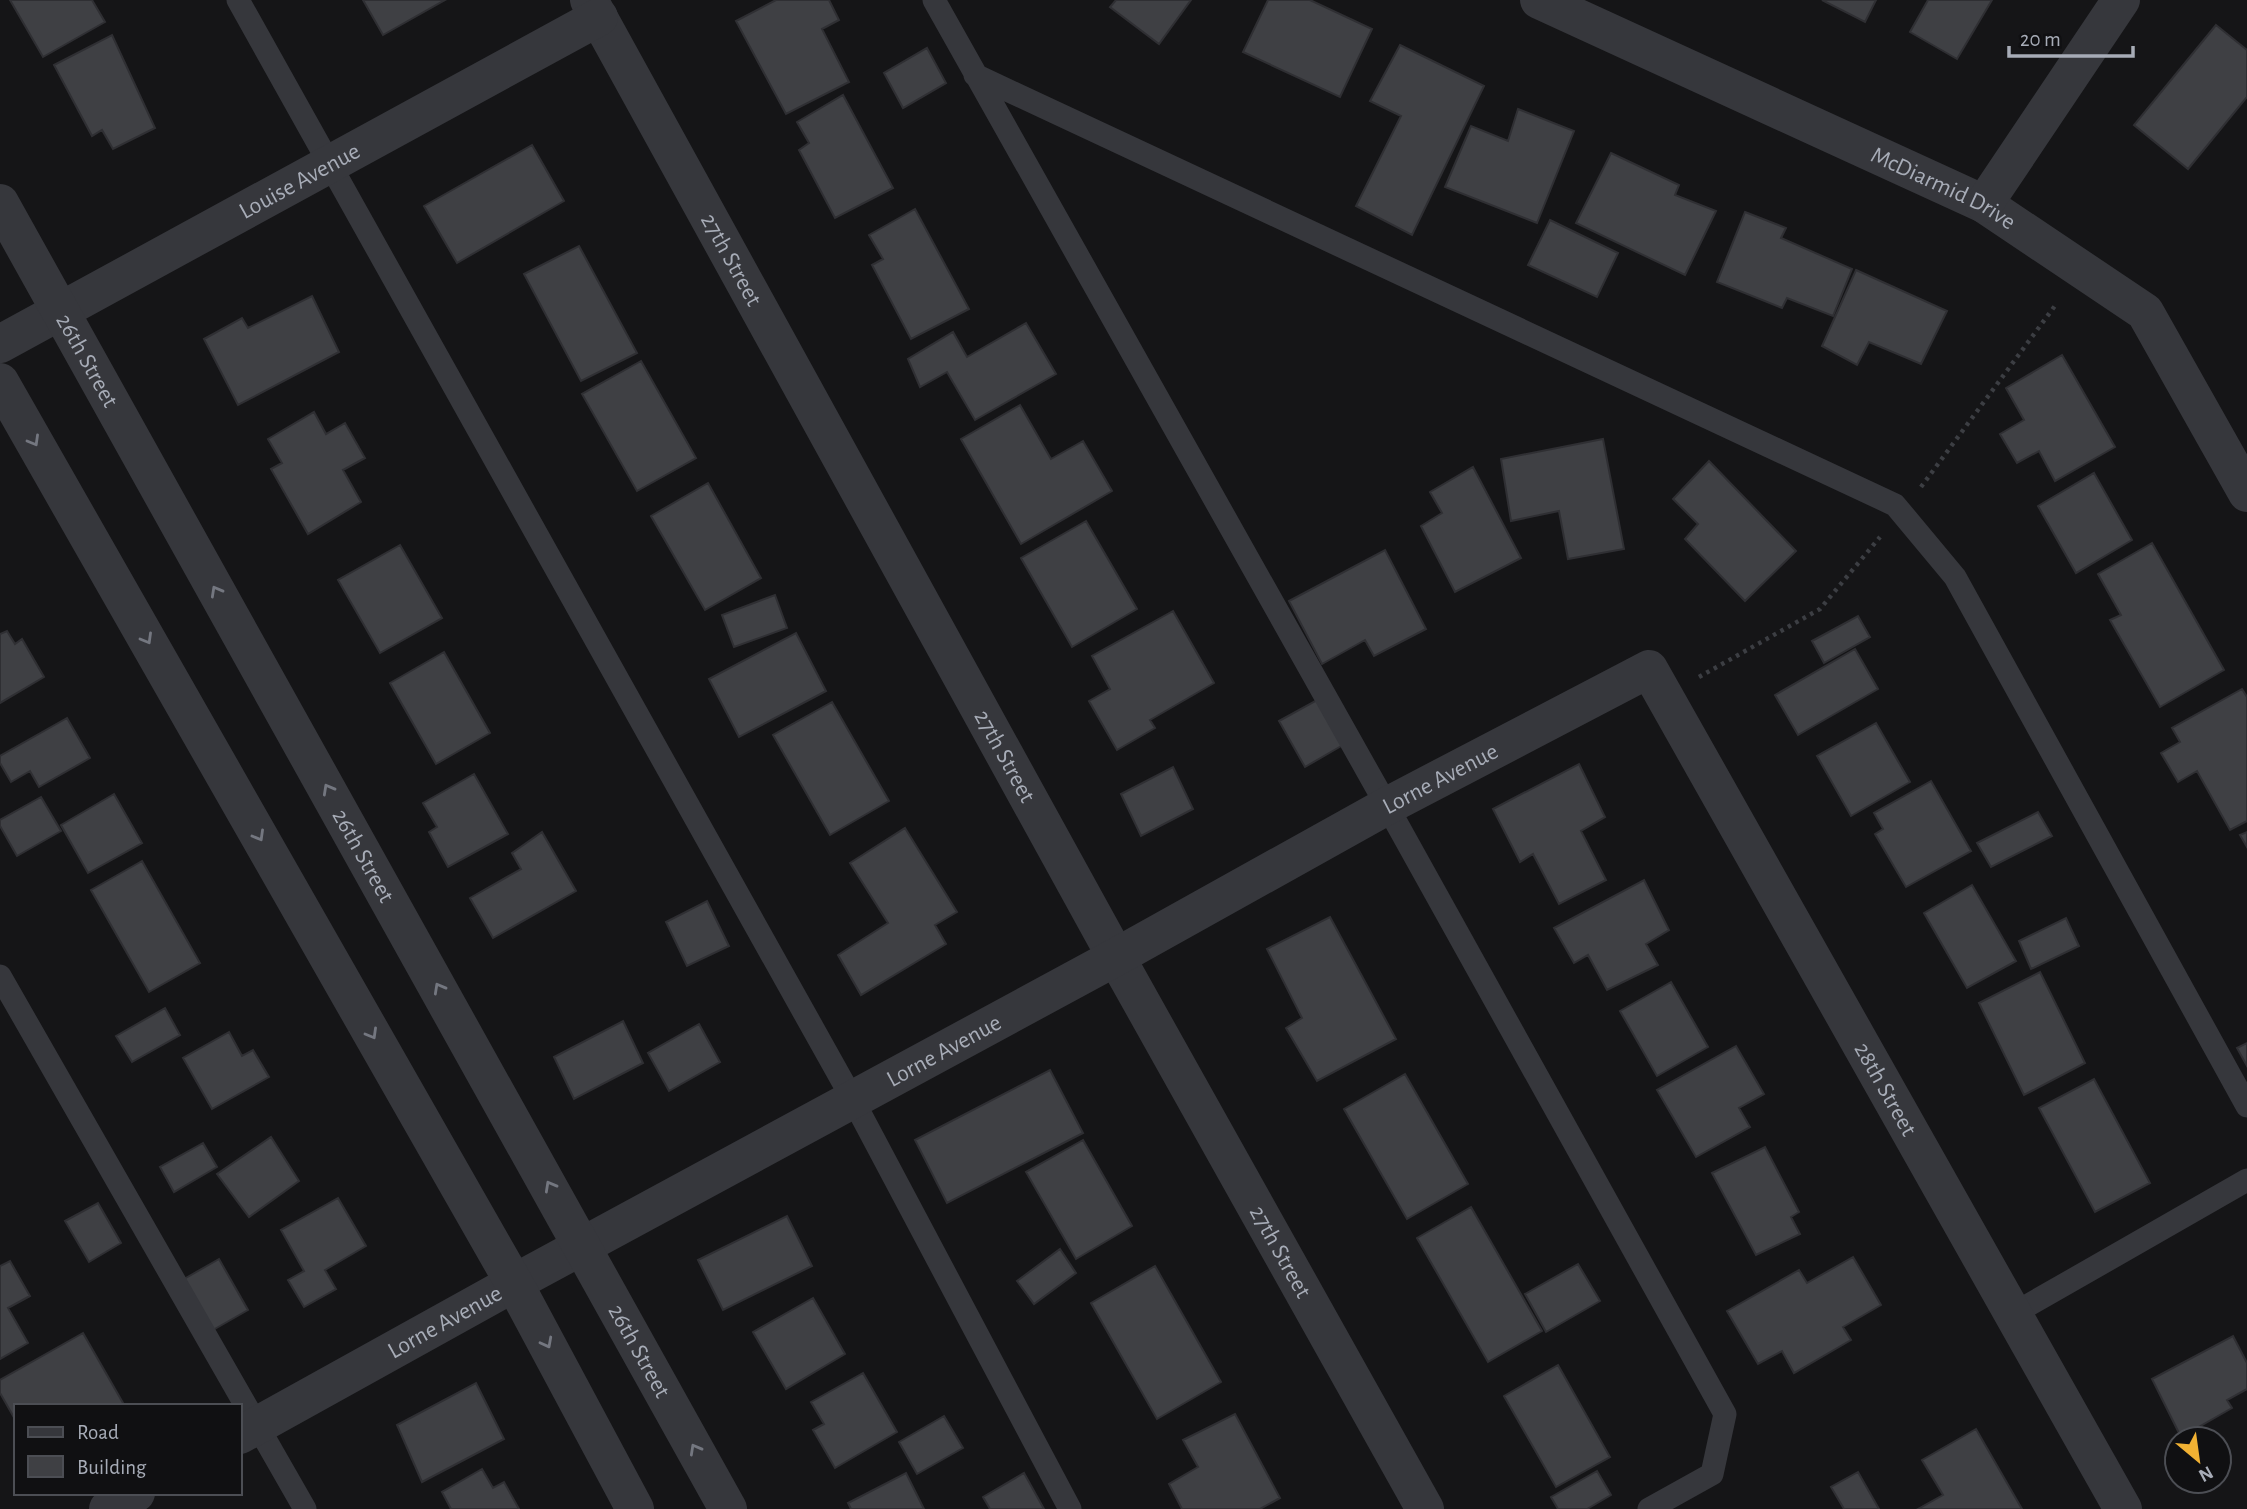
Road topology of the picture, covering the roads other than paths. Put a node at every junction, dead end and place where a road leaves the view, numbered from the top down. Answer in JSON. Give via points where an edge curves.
{"nodes":[{"id":1,"x":238,"y":0,"type":"edge"},
{"id":2,"x":934,"y":0,"type":"edge"},
{"id":3,"x":1539,"y":0,"type":"edge"},
{"id":4,"x":2121,"y":0,"type":"edge"},
{"id":5,"x":594,"y":9,"type":"edge"},
{"id":6,"x":975,"y":75,"type":"junction"},
{"id":7,"x":329,"y":164,"type":"junction"},
{"id":8,"x":0,"y":204,"type":"edge"},
{"id":9,"x":1983,"y":204,"type":"junction"},
{"id":10,"x":60,"y":312,"type":"junction"},
{"id":11,"x":0,"y":345,"type":"edge"},
{"id":12,"x":0,"y":382,"type":"edge"},
{"id":13,"x":2247,"y":493,"type":"edge"},
{"id":14,"x":1649,"y":669,"type":"joint"},
{"id":15,"x":1387,"y":806,"type":"junction"},
{"id":16,"x":1116,"y":957,"type":"junction"},
{"id":17,"x":0,"y":976,"type":"edge"},
{"id":18,"x":853,"y":1100,"type":"junction"},
{"id":19,"x":2247,"y":1106,"type":"edge"},
{"id":20,"x":2247,"y":1180,"type":"edge"},
{"id":21,"x":583,"y":1245,"type":"junction"},
{"id":22,"x":514,"y":1283,"type":"junction"},
{"id":23,"x":2013,"y":1314,"type":"junction"},
{"id":24,"x":235,"y":1404,"type":"edge"},
{"id":25,"x":249,"y":1430,"type":"edge"},
{"id":26,"x":132,"y":1495,"type":"edge"},
{"id":27,"x":108,"y":1509,"type":"edge"},
{"id":28,"x":305,"y":1509,"type":"edge"},
{"id":29,"x":635,"y":1509,"type":"edge"},
{"id":30,"x":728,"y":1509,"type":"edge"},
{"id":31,"x":1070,"y":1509,"type":"edge"},
{"id":32,"x":1425,"y":1509,"type":"edge"},
{"id":33,"x":1649,"y":1509,"type":"edge"},
{"id":34,"x":2123,"y":1509,"type":"edge"}],
"edges":[{"from":1,"to":7,"type":"lane"},
{"from":2,"to":6,"type":"lane"},
{"from":3,"to":9,"type":"street","name":"McDiarmid Drive"},
{"from":4,"to":9,"type":"street"},
{"from":5,"to":7,"type":"street","name":"Louise Avenue"},
{"from":5,"to":16,"type":"street","name":"27th Street"},
{"from":6,"to":15,"type":"lane"},
{"from":6,"to":19,"type":"lane","via":[[1895,505],[1955,577]]},
{"from":7,"to":10,"type":"street","name":"Louise Avenue"},
{"from":7,"to":18,"type":"lane"},
{"from":8,"to":10,"type":"street","name":"26th Street"},
{"from":9,"to":13,"type":"street","name":"McDiarmid Drive","via":[[2145,312]]},
{"from":10,"to":11,"type":"street","name":"Louise Avenue"},
{"from":21,"to":10,"type":"street","name":"26th Street","one_way":true},
{"from":12,"to":22,"type":"street","one_way":true},
{"from":14,"to":15,"type":"street","name":"Lorne Avenue"},
{"from":14,"to":23,"type":"street","name":"28th Street"},
{"from":15,"to":16,"type":"street","name":"Lorne Avenue"},
{"from":15,"to":33,"type":"lane","via":[[1725,1414],[1712,1474]]},
{"from":16,"to":18,"type":"street","name":"Lorne Avenue"},
{"from":16,"to":32,"type":"street","name":"27th Street"},
{"from":17,"to":24,"type":"lane"},
{"from":18,"to":21,"type":"street","name":"Lorne Avenue"},
{"from":18,"to":31,"type":"lane"},
{"from":20,"to":23,"type":"lane"},
{"from":21,"to":22,"type":"street","name":"Lorne Avenue"},
{"from":30,"to":21,"type":"street","name":"26th Street","one_way":true},
{"from":22,"to":25,"type":"street","name":"Lorne Avenue"},
{"from":22,"to":29,"type":"street","one_way":true},
{"from":23,"to":34,"type":"street","name":"28th Street"},
{"from":25,"to":28,"type":"lane"},
{"from":26,"to":27,"type":"street"}]}
